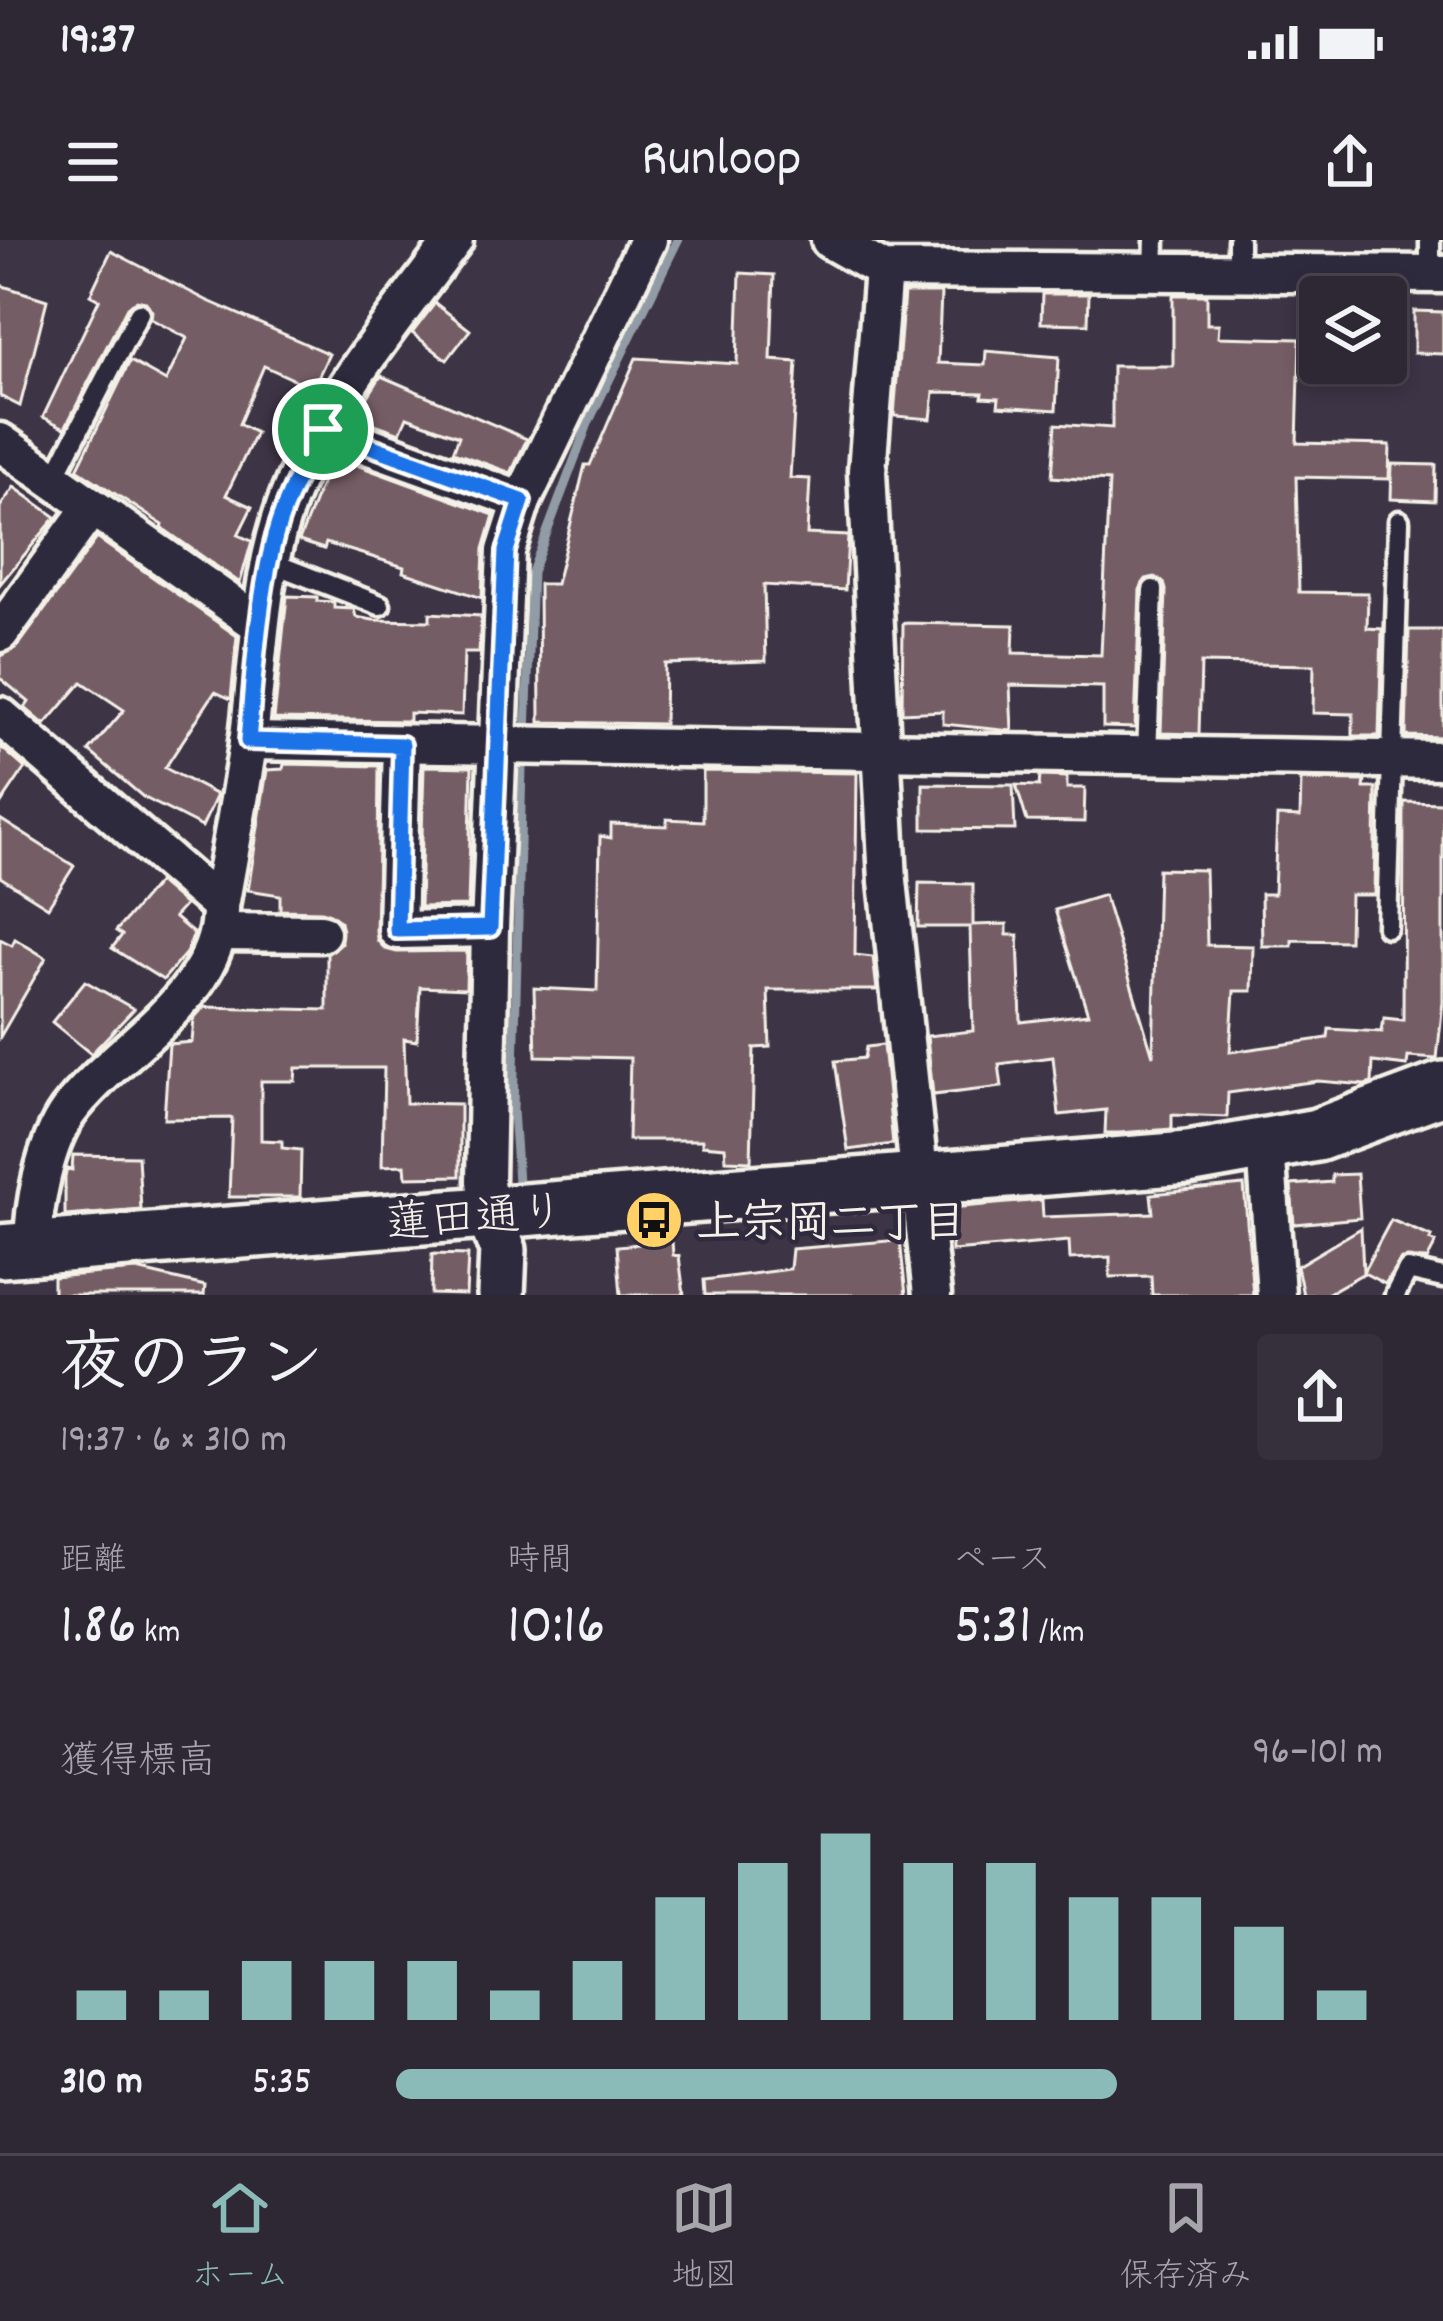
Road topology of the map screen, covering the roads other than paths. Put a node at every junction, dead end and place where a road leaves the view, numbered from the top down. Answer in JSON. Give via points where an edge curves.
{"nodes":[{"id":1,"x":454,"y":240,"type":"edge"},
{"id":2,"x":648,"y":240,"type":"edge"},
{"id":3,"x":830,"y":240,"type":"edge"},
{"id":4,"x":972,"y":254,"type":"edge"},
{"id":5,"x":1154,"y":255,"type":"edge"},
{"id":6,"x":1238,"y":256,"type":"edge"},
{"id":7,"x":882,"y":258,"type":"junction"},
{"id":8,"x":1434,"y":263,"type":"edge"},
{"id":9,"x":139,"y":313,"type":"dead end"},
{"id":10,"x":323,"y":429,"type":"junction"},
{"id":11,"x":0,"y":442,"type":"edge"},
{"id":12,"x":53,"y":480,"type":"junction"},
{"id":13,"x":522,"y":501,"type":"junction"},
{"id":14,"x":90,"y":509,"type":"junction"},
{"id":15,"x":1399,"y":521,"type":"dead end"},
{"id":16,"x":269,"y":562,"type":"junction"},
{"id":17,"x":1153,"y":590,"type":"dead end"},
{"id":18,"x":380,"y":605,"type":"dead end"},
{"id":19,"x":259,"y":624,"type":"junction"},
{"id":20,"x":0,"y":633,"type":"edge"},
{"id":21,"x":0,"y":716,"type":"edge"},
{"id":22,"x":248,"y":741,"type":"junction"},
{"id":23,"x":402,"y":745,"type":"junction"},
{"id":24,"x":496,"y":746,"type":"junction"},
{"id":25,"x":883,"y":753,"type":"junction"},
{"id":26,"x":1147,"y":756,"type":"junction"},
{"id":27,"x":1392,"y":758,"type":"junction"},
{"id":28,"x":1443,"y":760,"type":"edge"},
{"id":29,"x":219,"y":919,"type":"junction"},
{"id":30,"x":1387,"y":927,"type":"dead end"},
{"id":31,"x":490,"y":928,"type":"junction"},
{"id":32,"x":321,"y":933,"type":"dead end"},
{"id":33,"x":1443,"y":1088,"type":"edge"},
{"id":34,"x":1266,"y":1145,"type":"junction"},
{"id":35,"x":922,"y":1180,"type":"junction"},
{"id":36,"x":489,"y":1215,"type":"junction"},
{"id":37,"x":16,"y":1248,"type":"edge"},
{"id":38,"x":1443,"y":1278,"type":"edge"},
{"id":39,"x":501,"y":1295,"type":"edge"},
{"id":40,"x":932,"y":1295,"type":"edge"},
{"id":41,"x":1276,"y":1295,"type":"edge"},
{"id":42,"x":1395,"y":1295,"type":"edge"}],
"edges":[{"from":1,"to":10,"type":"street"},
{"from":2,"to":13,"type":"street"},
{"from":3,"to":7,"type":"street"},
{"from":4,"to":5,"type":"street"},
{"from":4,"to":7,"type":"street"},
{"from":5,"to":6,"type":"street"},
{"from":6,"to":8,"type":"street"},
{"from":7,"to":25,"type":"street","via":[[867,471]]},
{"from":9,"to":12,"type":"lane"},
{"from":10,"to":13,"type":"street"},
{"from":10,"to":16,"type":"street","via":[[294,483]]},
{"from":11,"to":12,"type":"street"},
{"from":12,"to":14,"type":"street"},
{"from":13,"to":24,"type":"street","via":[[506,551]]},
{"from":14,"to":19,"type":"street"},
{"from":14,"to":20,"type":"street"},
{"from":15,"to":27,"type":"lane"},
{"from":16,"to":18,"type":"lane"},
{"from":16,"to":19,"type":"street"},
{"from":17,"to":26,"type":"lane"},
{"from":19,"to":22,"type":"street"},
{"from":21,"to":29,"type":"street"},
{"from":22,"to":23,"type":"street"},
{"from":22,"to":29,"type":"street"},
{"from":23,"to":24,"type":"street"},
{"from":23,"to":31,"type":"street","via":[[397,930]]},
{"from":24,"to":25,"type":"street"},
{"from":24,"to":31,"type":"street"},
{"from":25,"to":26,"type":"street"},
{"from":25,"to":35,"type":"street","via":[[888,881]]},
{"from":26,"to":27,"type":"street"},
{"from":27,"to":28,"type":"street"},
{"from":27,"to":30,"type":"lane"},
{"from":29,"to":32,"type":"street"},
{"from":29,"to":37,"type":"street","via":[[212,955],[184,996],[65,1116]]},
{"from":31,"to":36,"type":"street"},
{"from":33,"to":34,"type":"main road","name":"蓮田通り","via":[[1317,1135]]},
{"from":34,"to":35,"type":"main road","name":"蓮田通り"},
{"from":34,"to":41,"type":"street"},
{"from":35,"to":36,"type":"main road","name":"蓮田通り"},
{"from":35,"to":40,"type":"street"},
{"from":36,"to":37,"type":"main road","name":"蓮田通り"},
{"from":36,"to":39,"type":"street","via":[[503,1250]]},
{"from":38,"to":42,"type":"lane","via":[[1408,1270]]}]}
